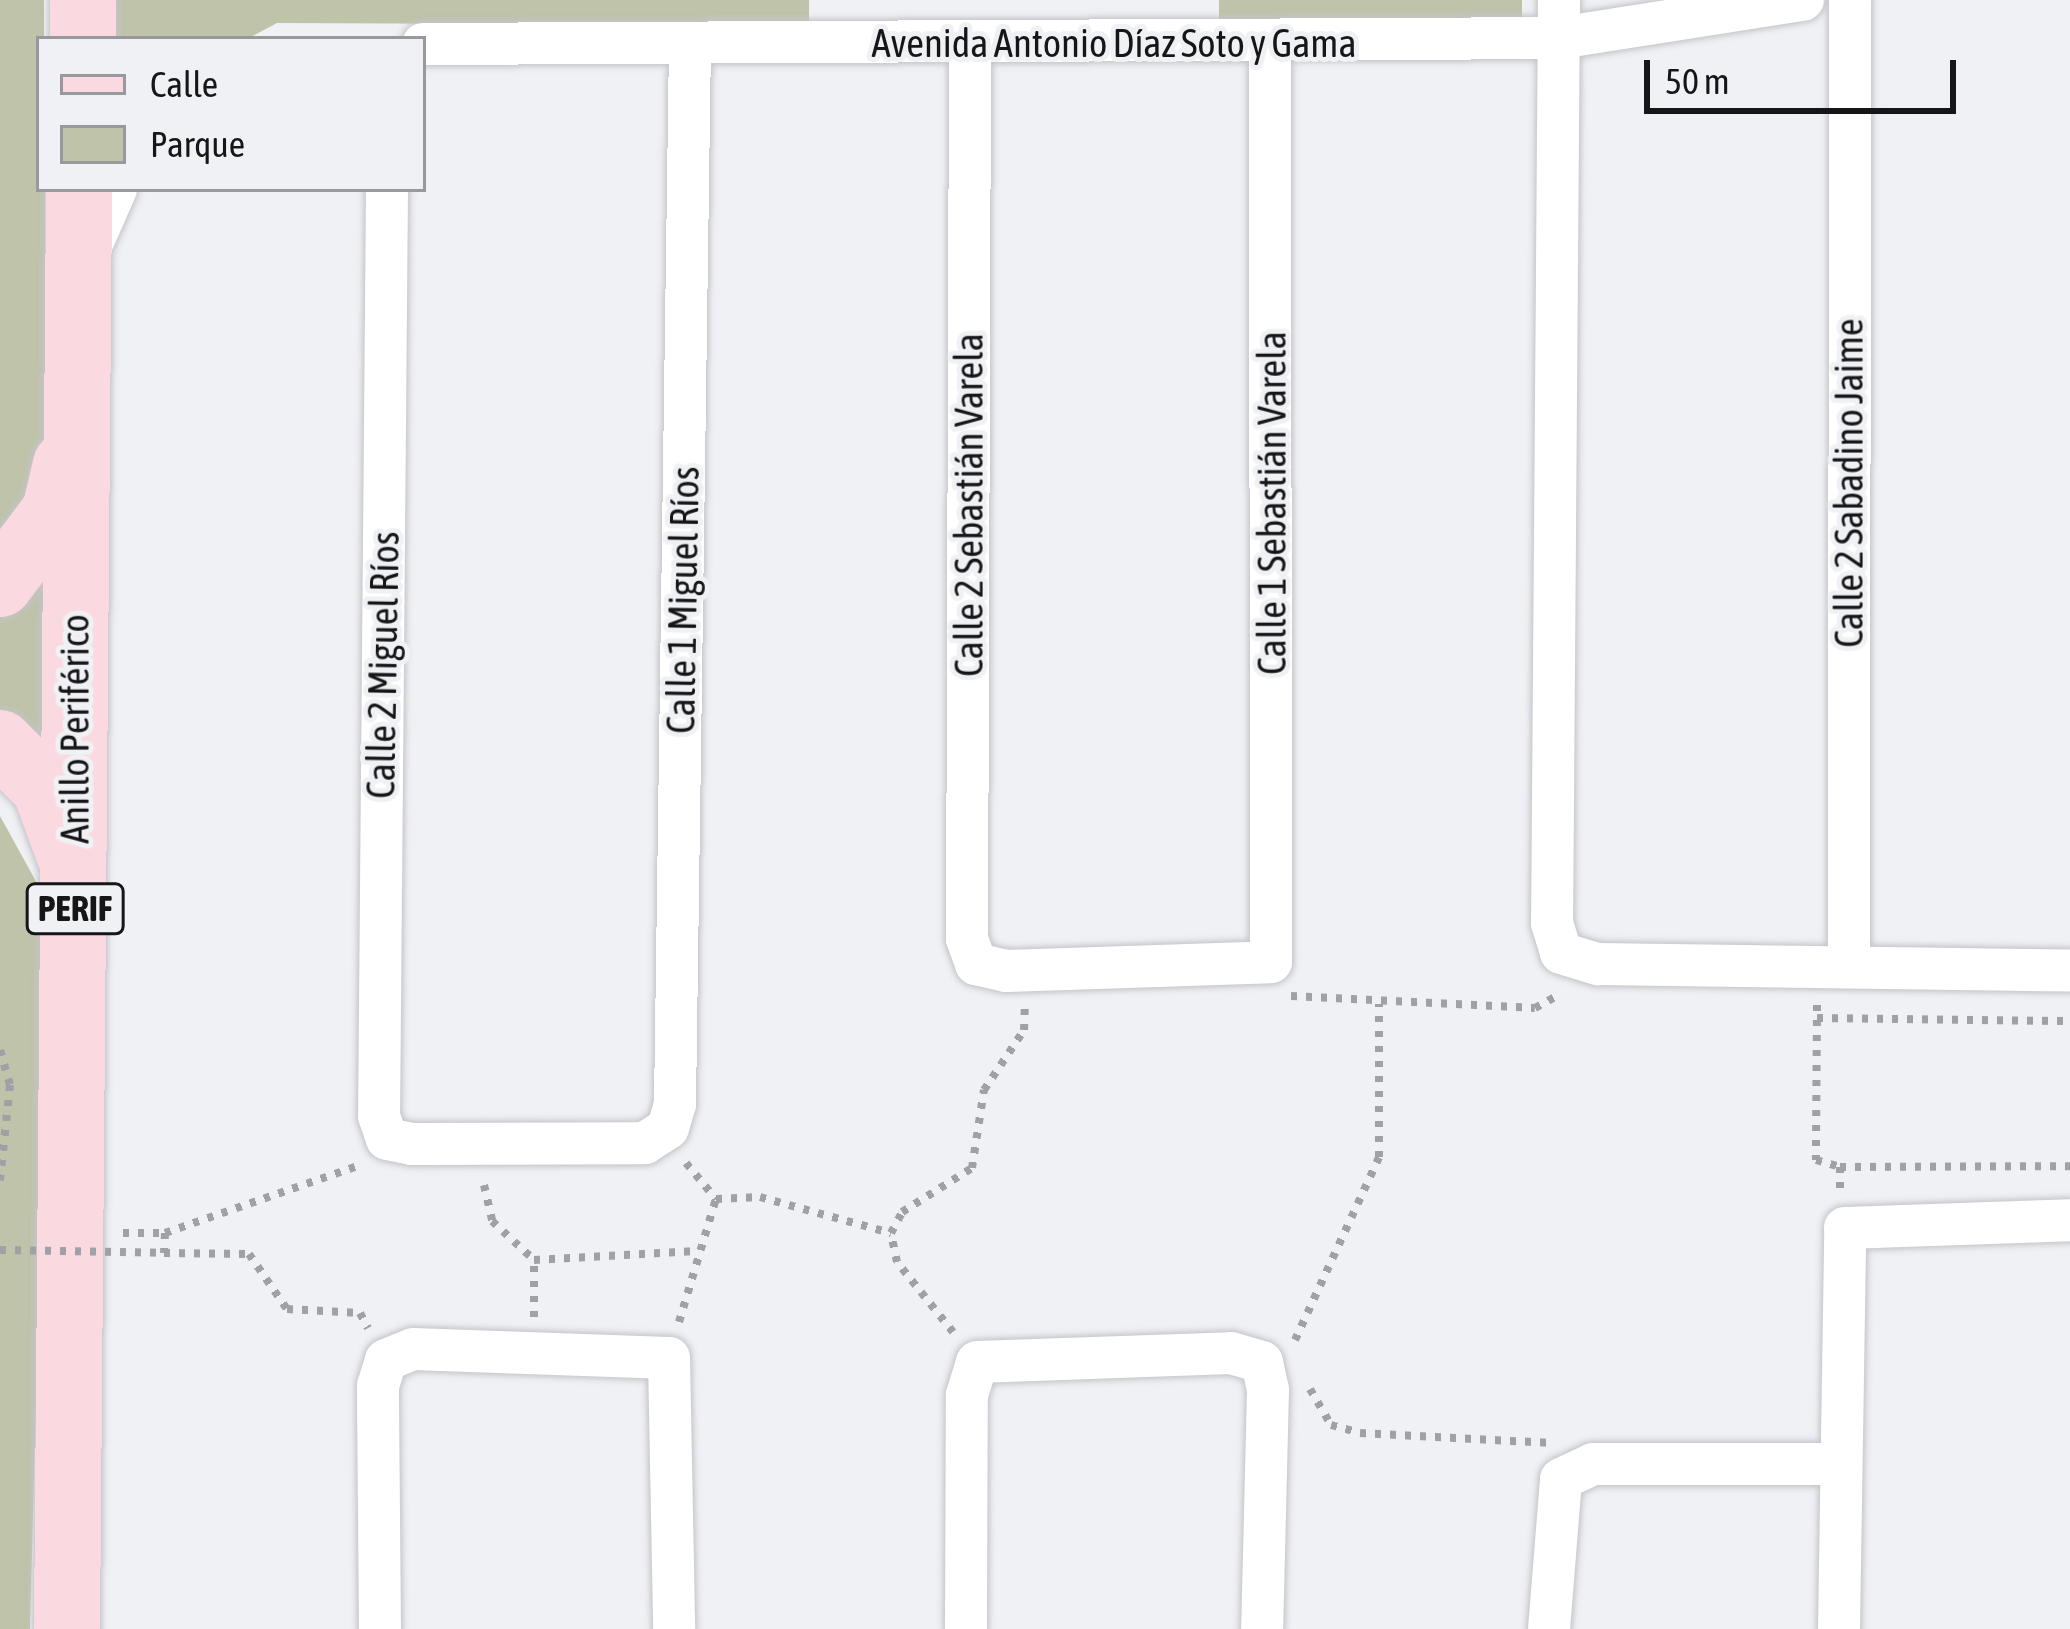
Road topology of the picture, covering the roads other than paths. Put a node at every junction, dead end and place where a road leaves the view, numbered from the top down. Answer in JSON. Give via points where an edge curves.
{"nodes":[{"id":1,"x":83,"y":0,"type":"edge"},
{"id":2,"x":1803,"y":0,"type":"edge"},
{"id":3,"x":1850,"y":0,"type":"edge"},
{"id":4,"x":1559,"y":19,"type":"edge"},
{"id":5,"x":82,"y":36,"type":"edge"},
{"id":6,"x":426,"y":44,"type":"edge"},
{"id":7,"x":691,"y":44,"type":"junction"},
{"id":8,"x":970,"y":44,"type":"junction"},
{"id":9,"x":1270,"y":44,"type":"junction"},
{"id":10,"x":79,"y":192,"type":"edge"},
{"id":11,"x":115,"y":192,"type":"edge"},
{"id":12,"x":387,"y":192,"type":"edge"},
{"id":13,"x":77,"y":277,"type":"junction"},
{"id":14,"x":76,"y":417,"type":"junction"},
{"id":15,"x":0,"y":584,"type":"edge"},
{"id":16,"x":0,"y":743,"type":"edge"},
{"id":17,"x":75,"y":868,"type":"junction"},
{"id":18,"x":1833,"y":966,"type":"junction"},
{"id":19,"x":1027,"y":971,"type":"joint"},
{"id":20,"x":2070,"y":971,"type":"edge"},
{"id":21,"x":482,"y":1143,"type":"joint"},
{"id":22,"x":2070,"y":1220,"type":"edge"},
{"id":23,"x":1836,"y":1463,"type":"junction"},
{"id":24,"x":68,"y":1629,"type":"edge"},
{"id":25,"x":380,"y":1629,"type":"edge"},
{"id":26,"x":674,"y":1629,"type":"edge"},
{"id":27,"x":966,"y":1629,"type":"edge"},
{"id":28,"x":1262,"y":1629,"type":"edge"},
{"id":29,"x":1549,"y":1629,"type":"edge"},
{"id":30,"x":1839,"y":1629,"type":"edge"}],
"edges":[{"from":1,"to":5,"type":"main road"},
{"from":2,"to":4,"type":"street","name":"Avenida Antonio Díaz Soto y Gama"},
{"from":3,"to":18,"type":"street","name":"Calle 2 Sabadino Jaime"},
{"from":4,"to":9,"type":"street","name":"Avenida Antonio Díaz Soto y Gama"},
{"from":4,"to":18,"type":"street","via":[[1552,923],[1561,953],[1598,964]]},
{"from":6,"to":7,"type":"street","name":"Avenida Antonio Díaz Soto y Gama"},
{"from":7,"to":8,"type":"street","name":"Avenida Antonio Díaz Soto y Gama"},
{"from":7,"to":21,"type":"street","name":"Calle 1 Miguel Ríos","via":[[675,1104],[668,1128],[645,1143]]},
{"from":8,"to":9,"type":"street","name":"Avenida Antonio Díaz Soto y Gama"},
{"from":8,"to":19,"type":"street","name":"Calle 2 Sebastián Varela","via":[[967,939],[976,964]]},
{"from":9,"to":19,"type":"street","name":"Calle 1 Sebastián Varela","via":[[1271,962]]},
{"from":10,"to":13,"type":"main road","name":"Anillo Periférico","number":"PERIF"},
{"from":11,"to":13,"type":"street"},
{"from":12,"to":21,"type":"street","name":"Calle 2 Miguel Ríos","via":[[387,1139]]},
{"from":13,"to":14,"type":"main road","name":"Anillo Periférico","number":"PERIF"},
{"from":14,"to":15,"type":"main road","via":[[55,511]]},
{"from":14,"to":17,"type":"main road","name":"Anillo Periférico","number":"PERIF"},
{"from":16,"to":17,"type":"main road","via":[[44,788]]},
{"from":17,"to":24,"type":"main road","name":"Anillo Periférico","number":"PERIF"},
{"from":18,"to":20,"type":"street"},
{"from":22,"to":23,"type":"street","via":[[1861,1221],[1845,1228]]},
{"from":23,"to":29,"type":"street","via":[[1593,1464],[1561,1479]]},
{"from":23,"to":30,"type":"street"},
{"from":25,"to":26,"type":"street","via":[[386,1360],[413,1349],[669,1358]]},
{"from":27,"to":28,"type":"street","via":[[967,1395],[977,1362],[1231,1353],[1282,1365]]}]}
